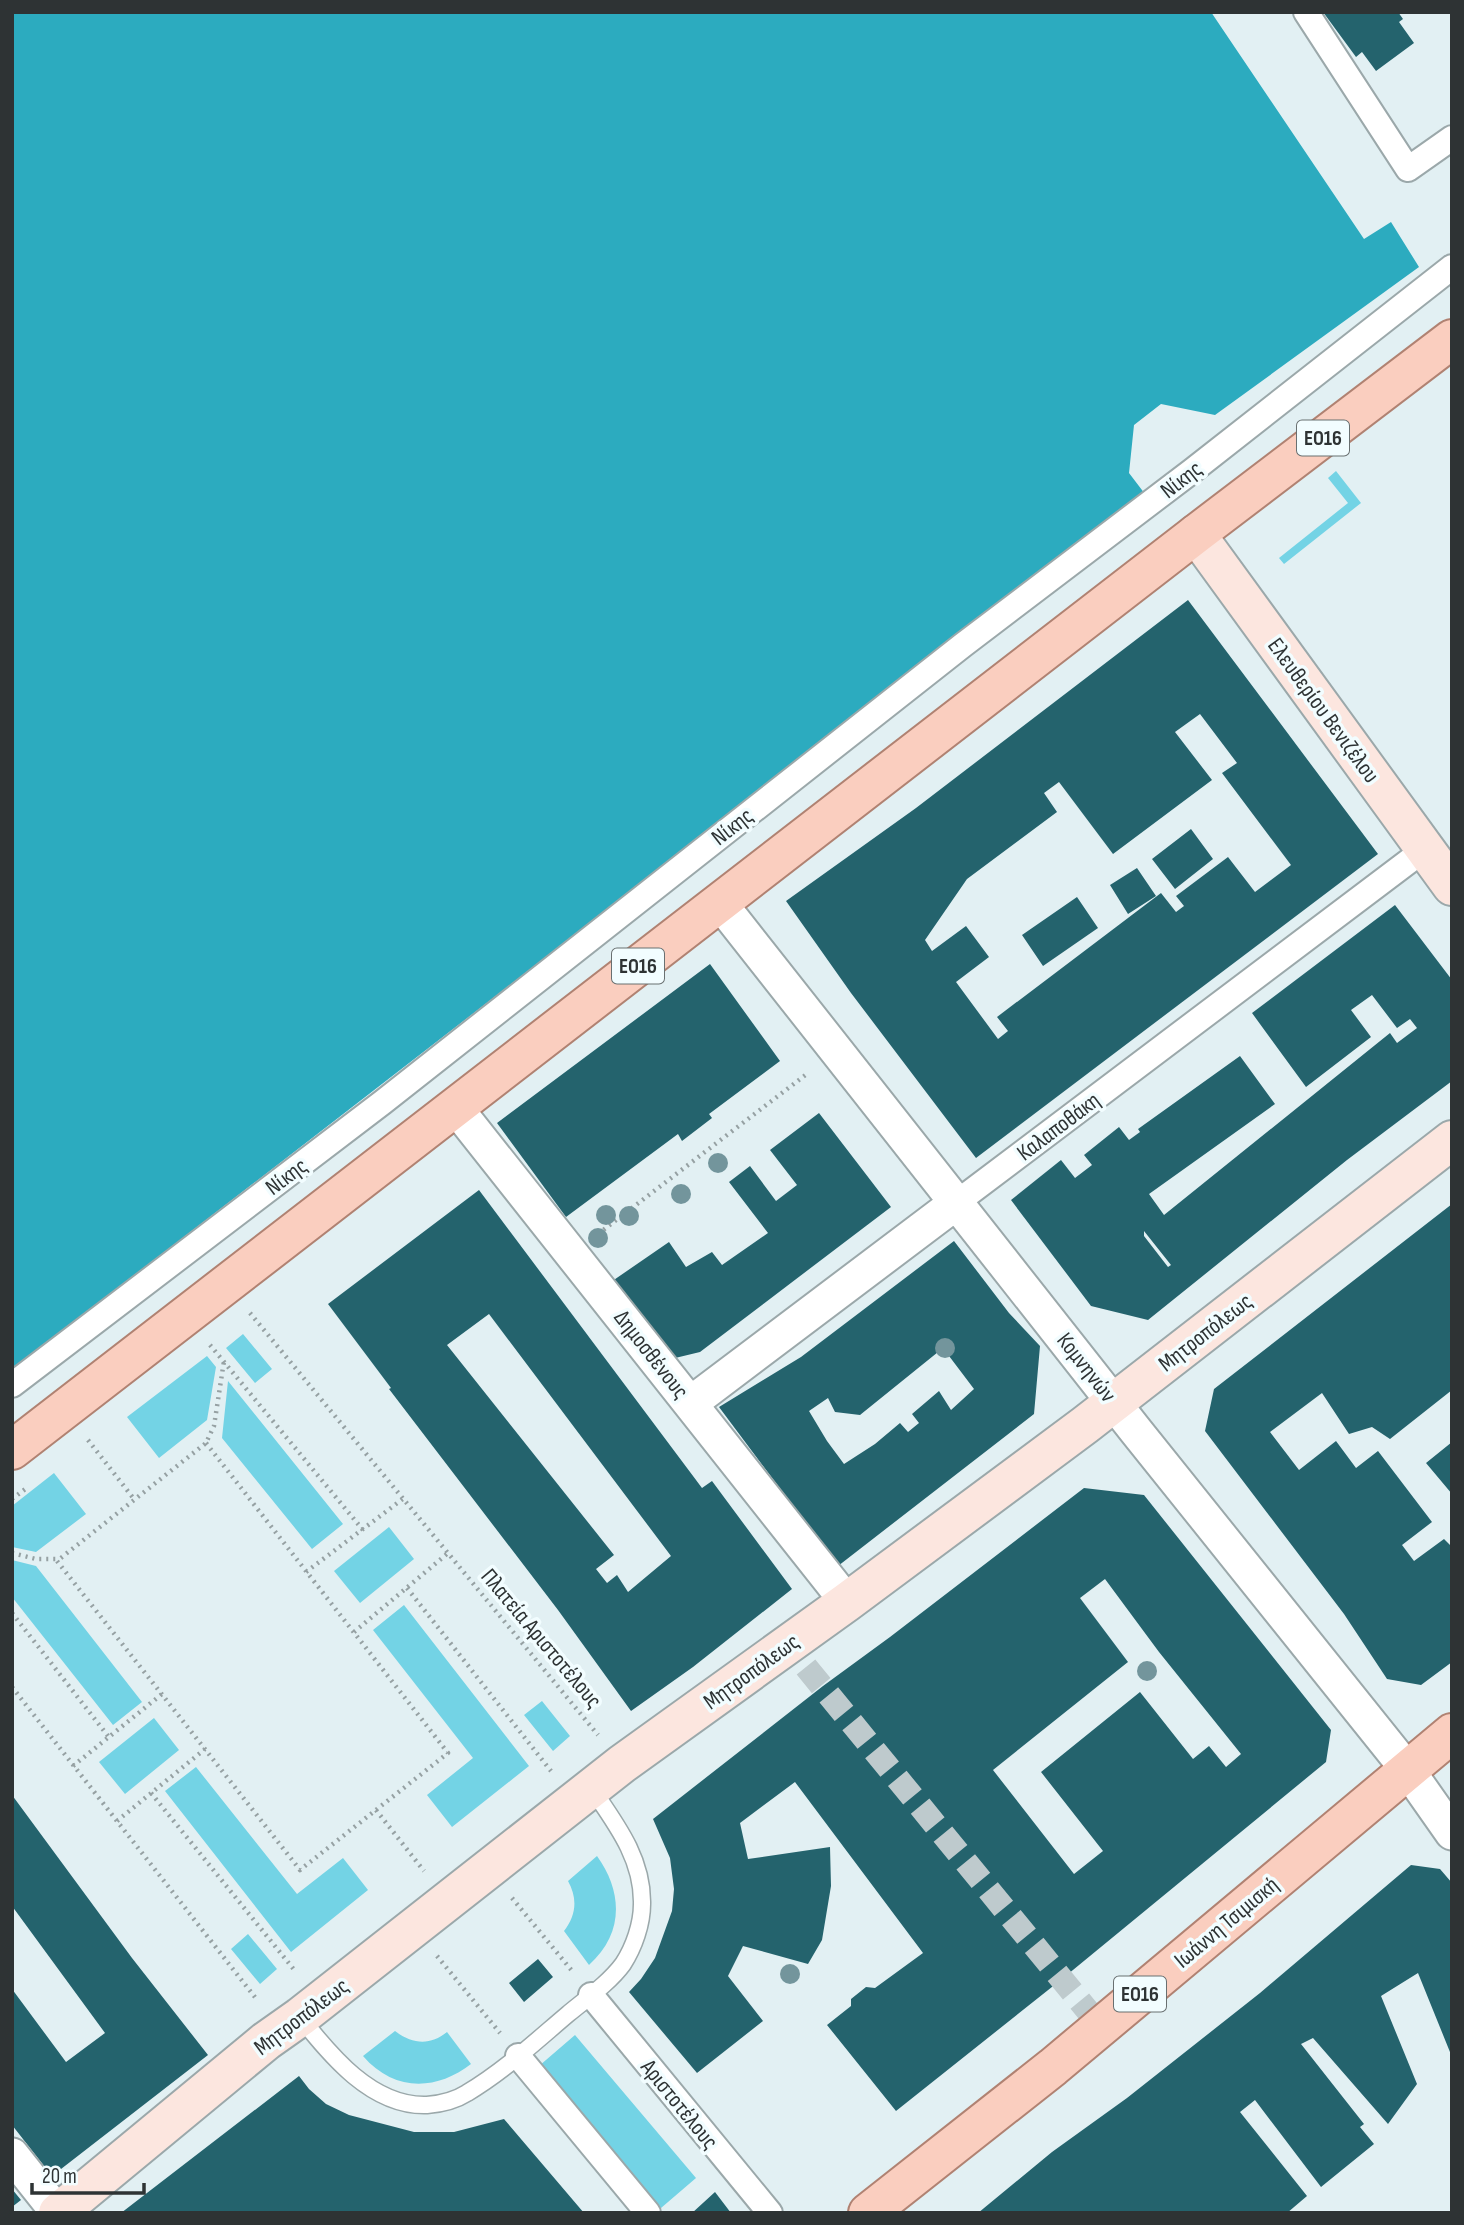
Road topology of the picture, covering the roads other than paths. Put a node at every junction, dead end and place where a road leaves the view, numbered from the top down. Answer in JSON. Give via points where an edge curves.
{"nodes":[{"id":1,"x":1306,"y":12,"type":"edge"},
{"id":2,"x":1452,"y":138,"type":"edge"},
{"id":3,"x":1452,"y":267,"type":"edge"},
{"id":4,"x":1452,"y":339,"type":"edge"},
{"id":5,"x":1196,"y":534,"type":"junction"},
{"id":6,"x":1425,"y":849,"type":"junction"},
{"id":7,"x":1452,"y":886,"type":"edge"},
{"id":8,"x":720,"y":903,"type":"junction"},
{"id":9,"x":456,"y":1108,"type":"junction"},
{"id":10,"x":1452,"y":1140,"type":"edge"},
{"id":11,"x":956,"y":1203,"type":"junction"},
{"id":12,"x":12,"y":1385,"type":"edge"},
{"id":13,"x":1115,"y":1402,"type":"junction"},
{"id":14,"x":691,"y":1403,"type":"junction"},
{"id":15,"x":12,"y":1450,"type":"edge"},
{"id":16,"x":847,"y":1602,"type":"junction"},
{"id":17,"x":1452,"y":1733,"type":"edge"},
{"id":18,"x":1407,"y":1769,"type":"junction"},
{"id":19,"x":592,"y":1789,"type":"junction"},
{"id":20,"x":1452,"y":1833,"type":"edge"},
{"id":21,"x":591,"y":1995,"type":"junction"},
{"id":22,"x":300,"y":2017,"type":"junction"},
{"id":23,"x":518,"y":2056,"type":"junction"},
{"id":24,"x":12,"y":2155,"type":"edge"},
{"id":25,"x":58,"y":2213,"type":"edge"},
{"id":26,"x":648,"y":2213,"type":"edge"},
{"id":27,"x":770,"y":2213,"type":"edge"},
{"id":28,"x":868,"y":2213,"type":"edge"}],
"edges":[{"from":1,"to":2,"type":"street","via":[[1408,169]]},
{"from":3,"to":12,"type":"street","name":"Νίκης","via":[[383,1102]]},
{"from":4,"to":5,"type":"main road","number":"ΕΟ16"},
{"from":5,"to":6,"type":"main road","name":"Ελευθερίου Βενιζέλου"},
{"from":5,"to":8,"type":"main road","number":"ΕΟ16"},
{"from":6,"to":7,"type":"main road","name":"Ελευθερίου Βενιζέλου"},
{"from":6,"to":11,"type":"street","name":"Καλαποθάκη"},
{"from":8,"to":9,"type":"main road","number":"ΕΟ16"},
{"from":8,"to":11,"type":"street","name":"Κομνηνών"},
{"from":9,"to":14,"type":"street","name":"Δημοσθένους"},
{"from":9,"to":15,"type":"main road","number":"ΕΟ16"},
{"from":10,"to":13,"type":"main road","name":"Μητροπόλεως"},
{"from":11,"to":13,"type":"street","name":"Κομνηνών"},
{"from":11,"to":14,"type":"street","name":"Καλαποθάκη"},
{"from":13,"to":16,"type":"main road","name":"Μητροπόλεως"},
{"from":13,"to":18,"type":"street","name":"Κομνηνών"},
{"from":14,"to":16,"type":"street","name":"Δημοσθένους"},
{"from":16,"to":19,"type":"main road","name":"Μητροπόλεως"},
{"from":17,"to":18,"type":"main road","name":"Ιωάννη Τσιμισκή","number":"ΕΟ16"},
{"from":18,"to":20,"type":"street","name":"Κομνηνών"},
{"from":18,"to":28,"type":"main road","name":"Ιωάννη Τσιμισκή","number":"ΕΟ16","via":[[1062,2059]]},
{"from":19,"to":21,"type":"lane","via":[[629,1844],[640,1875],[643,1905],[636,1937],[623,1964]]},
{"from":19,"to":22,"type":"main road","name":"Μητροπόλεως"},
{"from":21,"to":23,"type":"lane"},
{"from":21,"to":27,"type":"street","name":"Αριστοτέλους"},
{"from":22,"to":23,"type":"lane","via":[[355,2077],[414,2104],[449,2101],[465,2094]]},
{"from":22,"to":25,"type":"main road","name":"Μητροπόλεως"},
{"from":23,"to":26,"type":"street"},
{"from":24,"to":25,"type":"street"}]}
